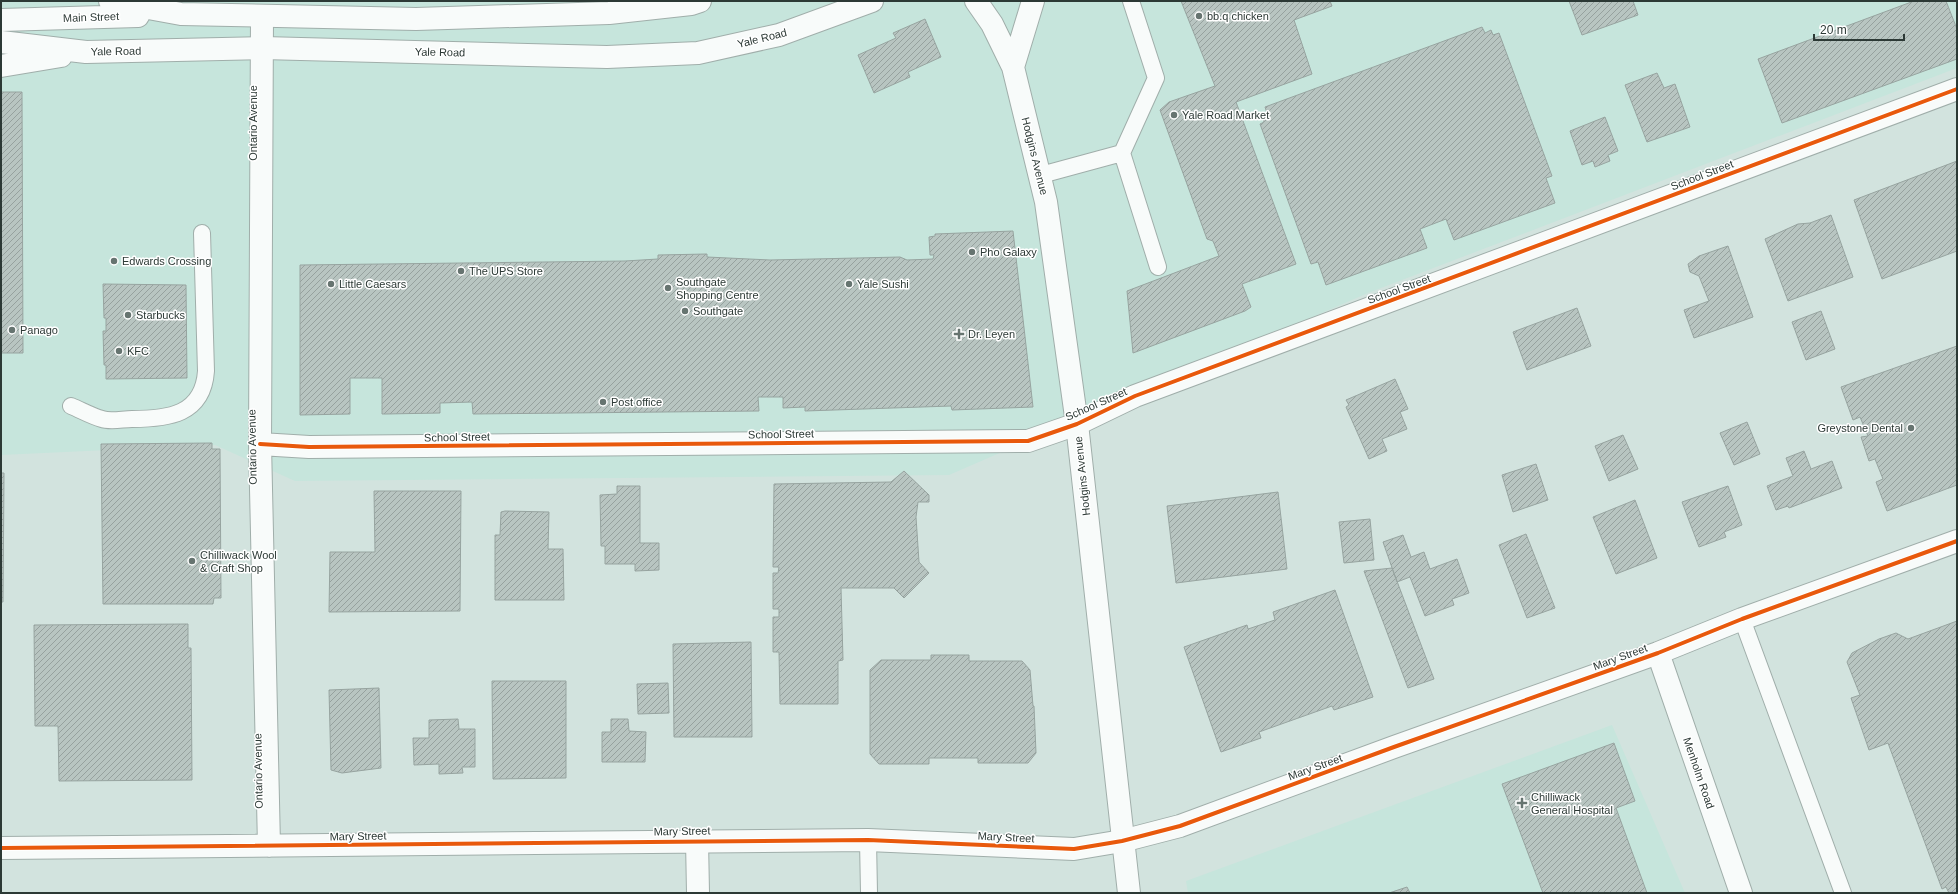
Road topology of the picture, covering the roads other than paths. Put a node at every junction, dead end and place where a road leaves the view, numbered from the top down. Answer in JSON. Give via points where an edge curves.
{"nodes":[{"id":1,"x":110,"y":1,"type":"edge"},
{"id":2,"x":700,"y":1,"type":"edge"},
{"id":3,"x":872,"y":1,"type":"edge"},
{"id":4,"x":976,"y":1,"type":"edge"},
{"id":5,"x":1033,"y":1,"type":"edge"},
{"id":6,"x":1131,"y":1,"type":"edge"},
{"id":7,"x":181,"y":14,"type":"junction"},
{"id":8,"x":262,"y":16,"type":"junction"},
{"id":9,"x":1,"y":20,"type":"edge"},
{"id":10,"x":1,"y":42,"type":"edge"},
{"id":11,"x":263,"y":48,"type":"junction"},
{"id":12,"x":86,"y":52,"type":"junction"},
{"id":13,"x":1,"y":66,"type":"edge"},
{"id":14,"x":1013,"y":68,"type":"junction"},
{"id":15,"x":1957,"y":89,"type":"edge"},
{"id":16,"x":1122,"y":153,"type":"junction"},
{"id":17,"x":1041,"y":174,"type":"junction"},
{"id":18,"x":202,"y":233,"type":"dead end"},
{"id":19,"x":1158,"y":267,"type":"dead end"},
{"id":20,"x":71,"y":406,"type":"dead end"},
{"id":21,"x":1076,"y":424,"type":"junction"},
{"id":22,"x":260,"y":444,"type":"junction"},
{"id":23,"x":1957,"y":542,"type":"edge"},
{"id":24,"x":1742,"y":619,"type":"junction"},
{"id":25,"x":1658,"y":653,"type":"junction"},
{"id":26,"x":697,"y":840,"type":"junction"},
{"id":27,"x":868,"y":840,"type":"junction"},
{"id":28,"x":1122,"y":841,"type":"junction"},
{"id":29,"x":269,"y":846,"type":"junction"},
{"id":30,"x":1,"y":848,"type":"edge"},
{"id":31,"x":698,"y":893,"type":"edge"},
{"id":32,"x":869,"y":893,"type":"edge"},
{"id":33,"x":1129,"y":893,"type":"edge"},
{"id":34,"x":1741,"y":893,"type":"edge"},
{"id":35,"x":1843,"y":893,"type":"edge"}],
"edges":[{"from":1,"to":7,"type":"street"},
{"from":2,"to":8,"type":"street","via":[[602,14],[416,19]]},
{"from":3,"to":11,"type":"street","name":"Yale Road","via":[[779,35],[698,53],[607,57]]},
{"from":4,"to":14,"type":"street","name":"Hodgins Avenue","via":[[992,24]]},
{"from":5,"to":14,"type":"street"},
{"from":6,"to":16,"type":"lane","via":[[1156,78]]},
{"from":7,"to":8,"type":"street"},
{"from":7,"to":9,"type":"street","name":"Main Street"},
{"from":8,"to":11,"type":"street","name":"Ontario Avenue"},
{"from":10,"to":12,"type":"street","name":"Yale Road"},
{"from":11,"to":12,"type":"street","name":"Yale Road"},
{"from":11,"to":22,"type":"street","name":"Ontario Avenue"},
{"from":12,"to":13,"type":"street"},
{"from":14,"to":17,"type":"street","name":"Hodgins Avenue"},
{"from":15,"to":21,"type":"street","name":"School Street","via":[[1135,396]]},
{"from":16,"to":17,"type":"lane"},
{"from":16,"to":19,"type":"lane"},
{"from":17,"to":21,"type":"street","name":"Hodgins Avenue"},
{"from":18,"to":20,"type":"lane","via":[[206,371],[205,385],[198,398],[178,414],[158,419],[102,420]]},
{"from":21,"to":22,"type":"street","name":"School Street","via":[[1028,441],[309,447]]},
{"from":21,"to":28,"type":"street","name":"Hodgins Avenue"},
{"from":22,"to":29,"type":"street","name":"Ontario Avenue"},
{"from":23,"to":24,"type":"street","name":"Mary Street"},
{"from":24,"to":25,"type":"street","name":"Mary Street"},
{"from":24,"to":35,"type":"lane"},
{"from":25,"to":28,"type":"street","name":"Mary Street","via":[[1394,746],[1180,826]]},
{"from":25,"to":34,"type":"street","name":"Menholm Road"},
{"from":26,"to":27,"type":"street","name":"Mary Street"},
{"from":26,"to":29,"type":"street","name":"Mary Street"},
{"from":26,"to":31,"type":"street"},
{"from":27,"to":28,"type":"street","name":"Mary Street","via":[[1074,849]]},
{"from":27,"to":32,"type":"lane"},
{"from":28,"to":33,"type":"street","name":"Hodgins Avenue"},
{"from":29,"to":30,"type":"street","name":"Mary Street"}]}
